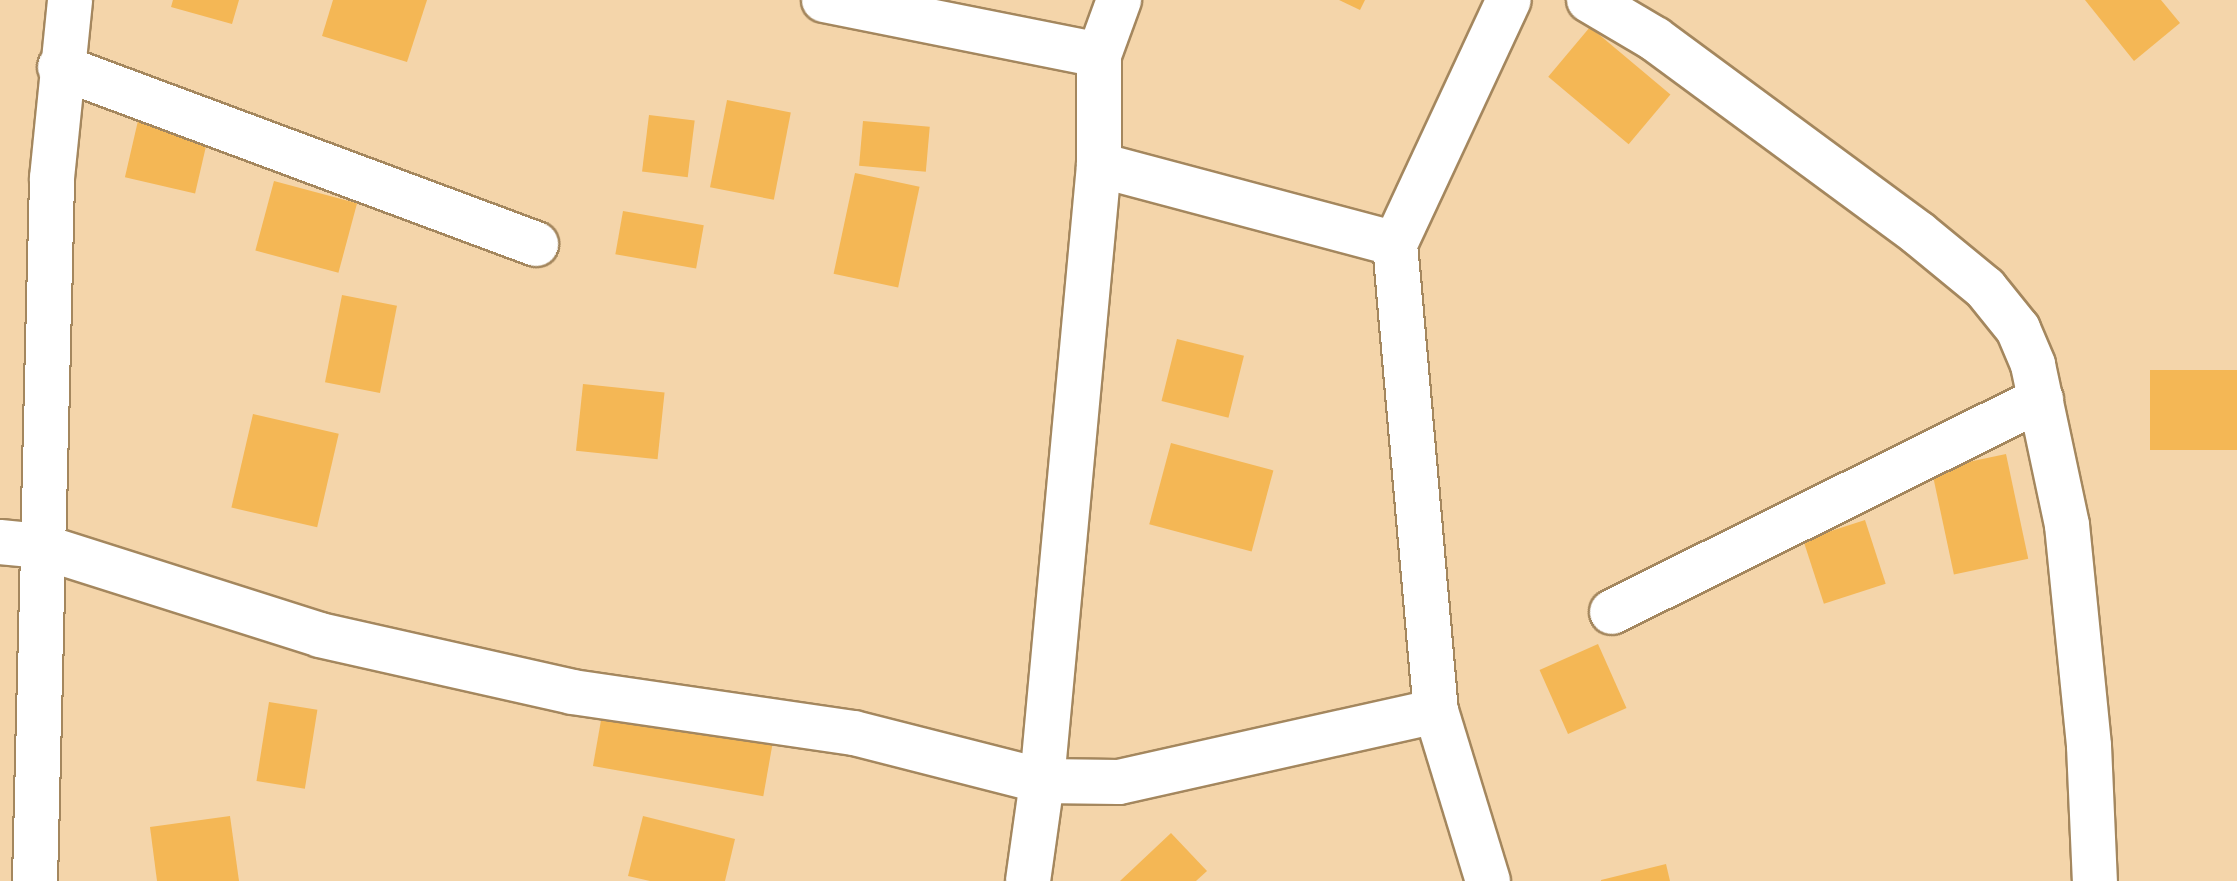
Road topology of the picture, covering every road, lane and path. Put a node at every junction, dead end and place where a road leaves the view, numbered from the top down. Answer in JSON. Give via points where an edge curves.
{"nodes":[{"id":1,"x":70,"y":0,"type":"edge"},
{"id":2,"x":824,"y":0,"type":"edge"},
{"id":3,"x":1119,"y":0,"type":"edge"},
{"id":4,"x":1509,"y":0,"type":"edge"},
{"id":5,"x":1589,"y":0,"type":"edge"},
{"id":6,"x":1099,"y":55,"type":"junction"},
{"id":7,"x":60,"y":67,"type":"junction"},
{"id":8,"x":1099,"y":165,"type":"junction"},
{"id":9,"x":536,"y":244,"type":"dead end"},
{"id":10,"x":1395,"y":244,"type":"junction"},
{"id":11,"x":2041,"y":399,"type":"junction"},
{"id":12,"x":20,"y":544,"type":"edge"},
{"id":13,"x":1612,"y":612,"type":"dead end"},
{"id":14,"x":1436,"y":711,"type":"junction"},
{"id":15,"x":1042,"y":781,"type":"junction"},
{"id":16,"x":35,"y":881,"type":"edge"},
{"id":17,"x":1028,"y":881,"type":"edge"},
{"id":18,"x":1488,"y":881,"type":"edge"},
{"id":19,"x":2095,"y":881,"type":"edge"}],
"edges":[{"from":1,"to":7,"type":"street"},
{"from":2,"to":6,"type":"street"},
{"from":3,"to":6,"type":"street"},
{"from":4,"to":10,"type":"street"},
{"from":5,"to":11,"type":"street","via":[[1655,39],[1985,288],[2018,329]]},
{"from":6,"to":8,"type":"street"},
{"from":7,"to":9,"type":"street"},
{"from":7,"to":12,"type":"street"},
{"from":8,"to":10,"type":"street"},
{"from":8,"to":15,"type":"street"},
{"from":10,"to":14,"type":"street"},
{"from":11,"to":13,"type":"street"},
{"from":11,"to":19,"type":"street","via":[[2067,525],[2089,746]]},
{"from":12,"to":15,"type":"street","via":[[320,635],[572,692],[854,733]]},
{"from":12,"to":16,"type":"street"},
{"from":14,"to":15,"type":"street","via":[[1119,782]]},
{"from":14,"to":18,"type":"street"},
{"from":15,"to":17,"type":"street"}]}
